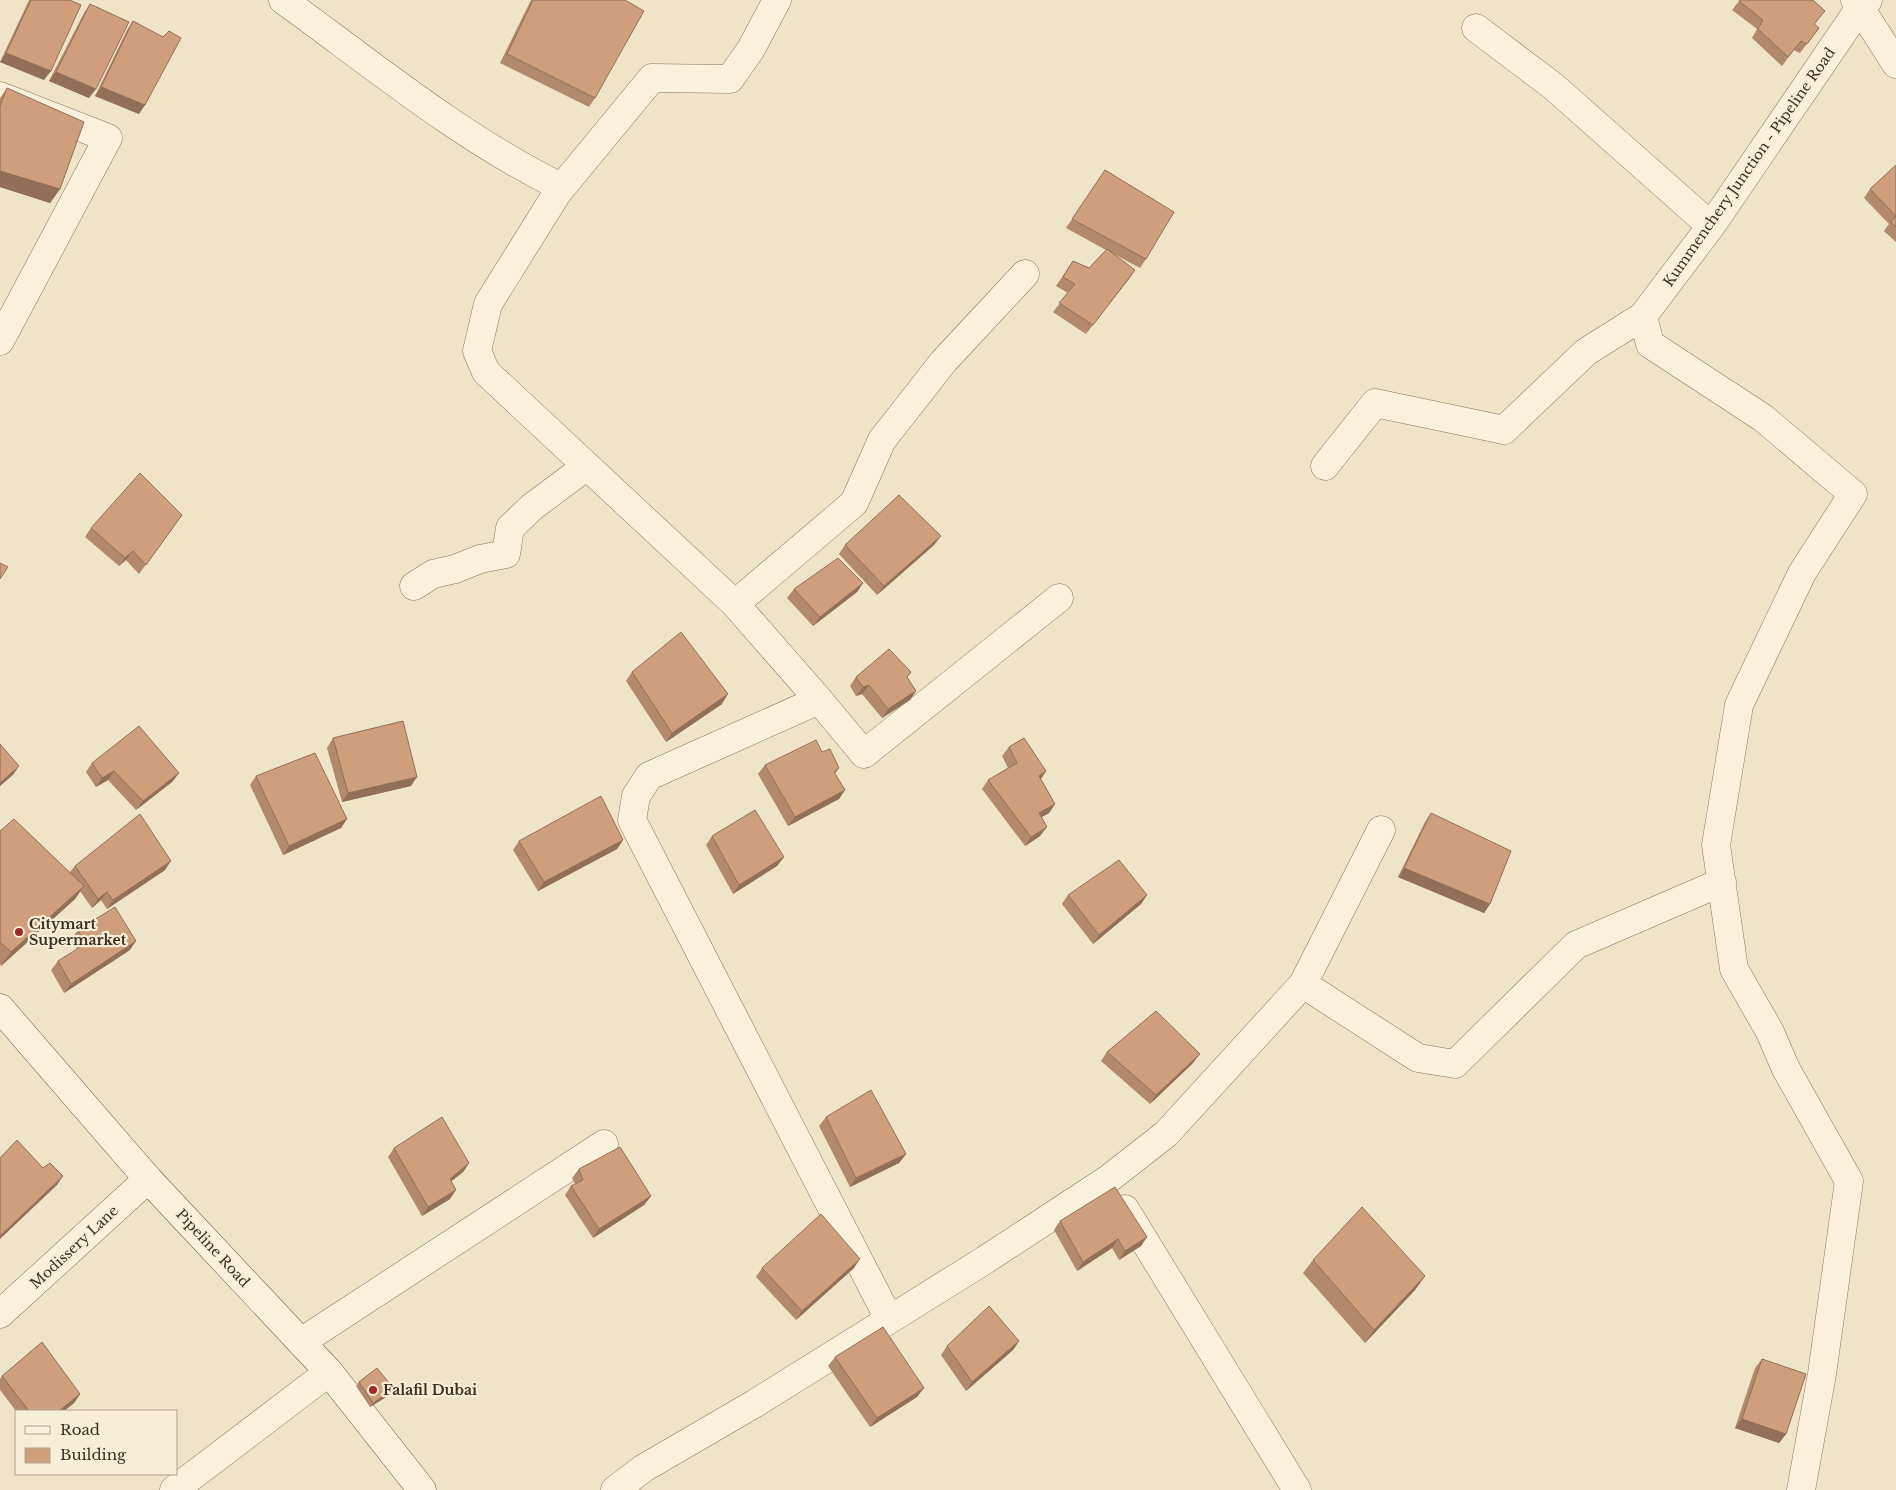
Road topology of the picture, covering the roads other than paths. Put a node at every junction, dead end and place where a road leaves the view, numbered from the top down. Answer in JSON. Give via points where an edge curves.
{"nodes":[{"id":1,"x":283,"y":0,"type":"edge"},
{"id":2,"x":777,"y":0,"type":"edge"},
{"id":3,"x":1861,"y":3,"type":"edge"},
{"id":4,"x":1476,"y":28,"type":"dead end"},
{"id":5,"x":1896,"y":64,"type":"edge"},
{"id":6,"x":0,"y":96,"type":"edge"},
{"id":7,"x":558,"y":192,"type":"junction"},
{"id":8,"x":1711,"y":226,"type":"junction"},
{"id":9,"x":1025,"y":274,"type":"dead end"},
{"id":10,"x":1643,"y":316,"type":"junction"},
{"id":11,"x":0,"y":341,"type":"edge"},
{"id":12,"x":586,"y":466,"type":"junction"},
{"id":13,"x":1325,"y":466,"type":"dead end"},
{"id":14,"x":414,"y":586,"type":"dead end"},
{"id":15,"x":1059,"y":598,"type":"dead end"},
{"id":16,"x":735,"y":604,"type":"junction"},
{"id":17,"x":819,"y":700,"type":"junction"},
{"id":18,"x":1380,"y":830,"type":"dead end"},
{"id":19,"x":1722,"y":882,"type":"junction"},
{"id":20,"x":1303,"y":984,"type":"junction"},
{"id":21,"x":0,"y":1008,"type":"edge"},
{"id":22,"x":604,"y":1144,"type":"dead end"},
{"id":23,"x":148,"y":1179,"type":"junction"},
{"id":24,"x":1107,"y":1180,"type":"junction"},
{"id":25,"x":0,"y":1314,"type":"edge"},
{"id":26,"x":889,"y":1319,"type":"junction"},
{"id":27,"x":302,"y":1342,"type":"junction"},
{"id":28,"x":329,"y":1372,"type":"junction"},
{"id":29,"x":174,"y":1490,"type":"edge"},
{"id":30,"x":422,"y":1490,"type":"edge"},
{"id":31,"x":615,"y":1490,"type":"edge"},
{"id":32,"x":1297,"y":1490,"type":"edge"},
{"id":33,"x":1801,"y":1490,"type":"edge"}],
"edges":[{"from":1,"to":7,"type":"street","via":[[455,126],[561,186]]},
{"from":2,"to":7,"type":"street","via":[[730,80],[652,78]]},
{"from":3,"to":5,"type":"street"},
{"from":3,"to":8,"type":"street","name":"Kummenchery Junction - Pipeline Road"},
{"from":4,"to":8,"type":"street","via":[[1553,86]]},
{"from":6,"to":11,"type":"street","via":[[108,138]]},
{"from":7,"to":12,"type":"street","via":[[488,304],[477,351],[486,372]]},
{"from":8,"to":10,"type":"street","name":"Kummenchery Junction - Pipeline Road"},
{"from":9,"to":16,"type":"street","via":[[944,361],[882,440],[854,503]]},
{"from":10,"to":13,"type":"street","via":[[1586,352],[1504,430],[1375,403]]},
{"from":10,"to":19,"type":"street","via":[[1650,344],[1763,418],[1853,494],[1802,573],[1739,705],[1716,846]]},
{"from":12,"to":14,"type":"street","via":[[510,528],[506,554],[433,574]]},
{"from":12,"to":16,"type":"street"},
{"from":15,"to":17,"type":"street","via":[[864,754]]},
{"from":16,"to":17,"type":"street"},
{"from":17,"to":26,"type":"street","via":[[649,776],[636,796],[632,820]]},
{"from":18,"to":20,"type":"street"},
{"from":19,"to":20,"type":"street","via":[[1576,945],[1455,1064],[1418,1058]]},
{"from":19,"to":33,"type":"street","via":[[1734,969],[1848,1181],[1822,1374]]},
{"from":20,"to":24,"type":"street","via":[[1166,1134]]},
{"from":21,"to":23,"type":"street","name":"Pipeline Road"},
{"from":22,"to":27,"type":"street"},
{"from":23,"to":25,"type":"street","name":"Modissery Lane"},
{"from":23,"to":27,"type":"street","name":"Pipeline Road"},
{"from":24,"to":26,"type":"street"},
{"from":24,"to":32,"type":"street"},
{"from":26,"to":31,"type":"street","via":[[644,1468]]},
{"from":27,"to":28,"type":"street","name":"Pipeline Road"},
{"from":28,"to":29,"type":"street"},
{"from":28,"to":30,"type":"street","name":"Pipeline Road"}]}
